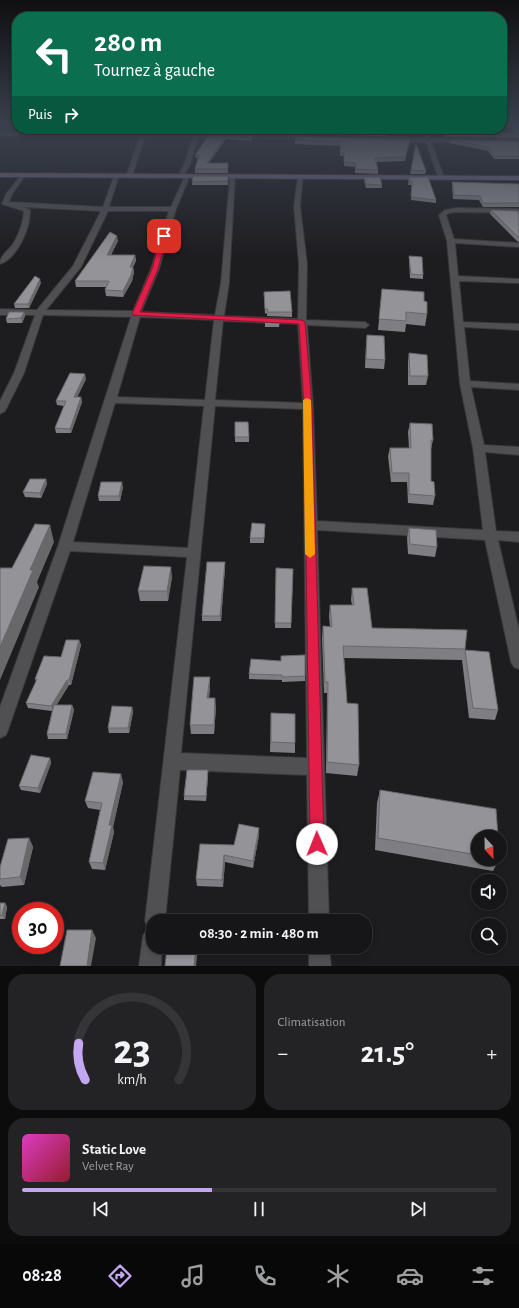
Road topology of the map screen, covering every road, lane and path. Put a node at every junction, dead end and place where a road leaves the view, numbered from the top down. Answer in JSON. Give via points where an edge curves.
{"nodes":[{"id":1,"x":131,"y":170,"type":"edge"},
{"id":2,"x":186,"y":170,"type":"edge"},
{"id":3,"x":439,"y":170,"type":"edge"},
{"id":4,"x":0,"y":175,"type":"edge"},
{"id":5,"x":22,"y":176,"type":"junction"},
{"id":6,"x":117,"y":176,"type":"junction"},
{"id":7,"x":129,"y":176,"type":"junction"},
{"id":8,"x":185,"y":176,"type":"junction"},
{"id":9,"x":233,"y":176,"type":"junction"},
{"id":10,"x":301,"y":176,"type":"junction"},
{"id":11,"x":441,"y":177,"type":"junction"},
{"id":12,"x":519,"y":178,"type":"edge"},
{"id":13,"x":5,"y":204,"type":"junction"},
{"id":14,"x":106,"y":209,"type":"junction"},
{"id":15,"x":173,"y":209,"type":"junction"},
{"id":16,"x":519,"y":211,"type":"edge"},
{"id":17,"x":451,"y":241,"type":"junction"},
{"id":18,"x":519,"y":245,"type":"edge"},
{"id":19,"x":0,"y":262,"type":"edge"},
{"id":20,"x":454,"y":278,"type":"junction"},
{"id":21,"x":519,"y":281,"type":"edge"},
{"id":22,"x":0,"y":312,"type":"edge"},
{"id":23,"x":40,"y":312,"type":"junction"},
{"id":24,"x":136,"y":314,"type":"junction"},
{"id":25,"x":219,"y":318,"type":"junction"},
{"id":26,"x":302,"y":322,"type":"junction"},
{"id":27,"x":458,"y":324,"type":"junction"},
{"id":28,"x":365,"y":325,"type":"dead end"},
{"id":29,"x":519,"y":327,"type":"edge"},
{"id":30,"x":465,"y":384,"type":"junction"},
{"id":31,"x":519,"y":387,"type":"edge"},
{"id":32,"x":111,"y":400,"type":"junction"},
{"id":33,"x":210,"y":404,"type":"junction"},
{"id":34,"x":308,"y":406,"type":"junction"},
{"id":35,"x":0,"y":412,"type":"edge"},
{"id":36,"x":479,"y":448,"type":"junction"},
{"id":37,"x":519,"y":451,"type":"edge"},
{"id":38,"x":310,"y":525,"type":"junction"},
{"id":39,"x":490,"y":535,"type":"junction"},
{"id":40,"x":519,"y":537,"type":"edge"},
{"id":41,"x":65,"y":546,"type":"junction"},
{"id":42,"x":194,"y":553,"type":"junction"},
{"id":43,"x":519,"y":662,"type":"edge"},
{"id":44,"x":0,"y":730,"type":"edge"},
{"id":45,"x":171,"y":761,"type":"junction"},
{"id":46,"x":315,"y":768,"type":"junction"},
{"id":47,"x":156,"y":914,"type":"edge"},
{"id":48,"x":319,"y":914,"type":"edge"},
{"id":49,"x":151,"y":954,"type":"edge"},
{"id":50,"x":319,"y":954,"type":"edge"},
{"id":51,"x":150,"y":966,"type":"edge"},
{"id":52,"x":320,"y":966,"type":"edge"}],
"edges":[{"from":1,"to":7,"type":"street"},
{"from":2,"to":8,"type":"street"},
{"from":3,"to":11,"type":"street"},
{"from":4,"to":5,"type":"main road"},
{"from":5,"to":6,"type":"main road"},
{"from":5,"to":13,"type":"street"},
{"from":6,"to":7,"type":"main road"},
{"from":6,"to":14,"type":"street"},
{"from":7,"to":8,"type":"main road"},
{"from":8,"to":9,"type":"main road"},
{"from":8,"to":15,"type":"street"},
{"from":9,"to":10,"type":"main road"},
{"from":9,"to":25,"type":"street","via":[[225,283]]},
{"from":10,"to":11,"type":"main road"},
{"from":10,"to":26,"type":"street","via":[[297,206],[303,264]]},
{"from":11,"to":12,"type":"main road"},
{"from":13,"to":14,"type":"street"},
{"from":13,"to":19,"type":"street","via":[[28,212],[26,227],[7,257]]},
{"from":14,"to":15,"type":"street"},
{"from":14,"to":23,"type":"street","via":[[77,267]]},
{"from":15,"to":24,"type":"street","via":[[155,269]]},
{"from":16,"to":17,"type":"street","via":[[444,212],[442,215]]},
{"from":17,"to":18,"type":"street"},
{"from":17,"to":20,"type":"street"},
{"from":20,"to":21,"type":"street"},
{"from":20,"to":27,"type":"street"},
{"from":22,"to":23,"type":"street"},
{"from":23,"to":24,"type":"street"},
{"from":23,"to":35,"type":"street","via":[[20,373]]},
{"from":24,"to":25,"type":"street"},
{"from":24,"to":32,"type":"street"},
{"from":25,"to":26,"type":"street"},
{"from":25,"to":33,"type":"street"},
{"from":26,"to":28,"type":"street"},
{"from":26,"to":34,"type":"street"},
{"from":27,"to":29,"type":"street"},
{"from":27,"to":30,"type":"street"},
{"from":30,"to":31,"type":"street"},
{"from":30,"to":36,"type":"street"},
{"from":32,"to":33,"type":"street"},
{"from":32,"to":41,"type":"street"},
{"from":33,"to":34,"type":"street"},
{"from":33,"to":42,"type":"street"},
{"from":34,"to":38,"type":"street"},
{"from":36,"to":37,"type":"street"},
{"from":36,"to":39,"type":"street"},
{"from":38,"to":39,"type":"street"},
{"from":38,"to":46,"type":"street"},
{"from":39,"to":40,"type":"street"},
{"from":39,"to":43,"type":"street"},
{"from":41,"to":42,"type":"street"},
{"from":41,"to":44,"type":"street"},
{"from":42,"to":45,"type":"street"},
{"from":45,"to":46,"type":"street"},
{"from":45,"to":47,"type":"street"},
{"from":46,"to":48,"type":"street"},
{"from":49,"to":51,"type":"street"},
{"from":50,"to":52,"type":"street"}]}
